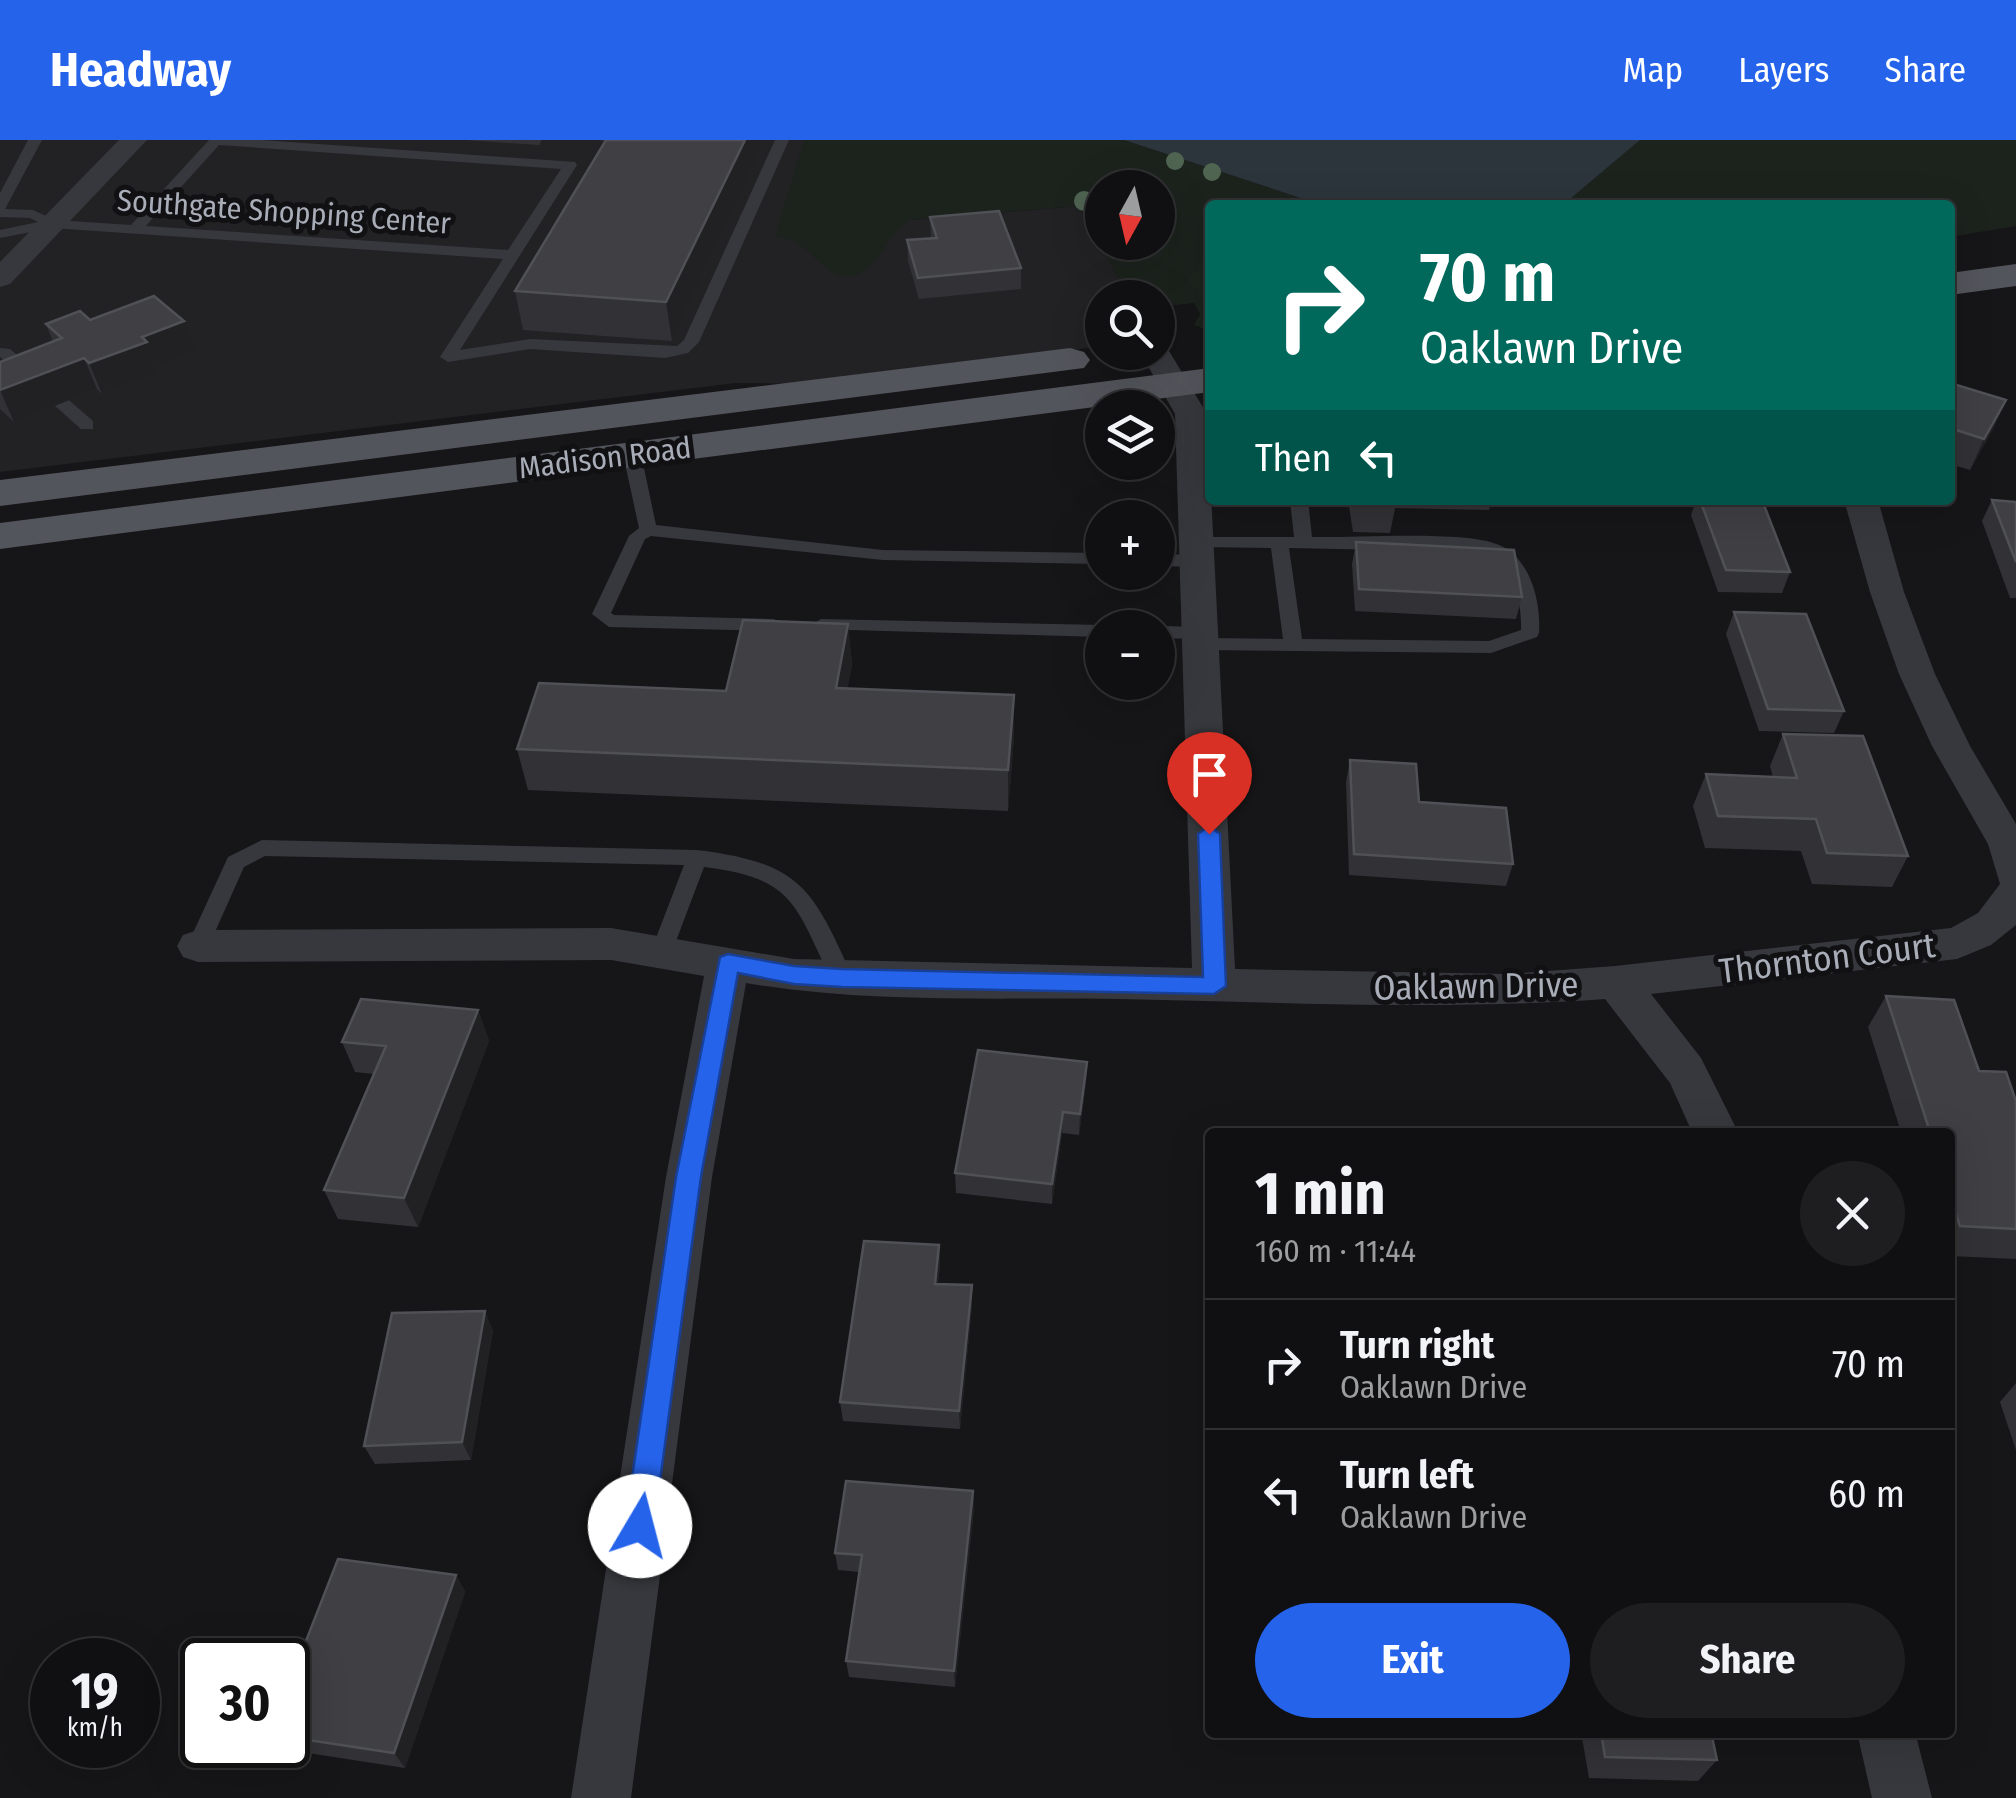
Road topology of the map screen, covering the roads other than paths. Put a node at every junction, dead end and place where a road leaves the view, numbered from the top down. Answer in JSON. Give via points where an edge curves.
{"nodes":[{"id":1,"x":35,"y":140,"type":"edge"},
{"id":2,"x":134,"y":140,"type":"edge"},
{"id":3,"x":782,"y":140,"type":"edge"},
{"id":4,"x":216,"y":141,"type":"edge"},
{"id":5,"x":0,"y":210,"type":"edge"},
{"id":6,"x":52,"y":224,"type":"junction"},
{"id":7,"x":134,"y":230,"type":"junction"},
{"id":8,"x":0,"y":234,"type":"edge"},
{"id":9,"x":512,"y":255,"type":"junction"},
{"id":10,"x":2016,"y":275,"type":"edge"},
{"id":11,"x":0,"y":278,"type":"edge"},
{"id":12,"x":1955,"y":283,"type":"edge"},
{"id":13,"x":4,"y":352,"type":"dead end"},
{"id":14,"x":1085,"y":359,"type":"edge"},
{"id":15,"x":1178,"y":363,"type":"edge"},
{"id":16,"x":87,"y":425,"type":"dead end"},
{"id":17,"x":632,"y":454,"type":"junction"},
{"id":18,"x":0,"y":493,"type":"edge"},
{"id":19,"x":1299,"y":505,"type":"edge"},
{"id":20,"x":1862,"y":505,"type":"edge"},
{"id":21,"x":648,"y":530,"type":"junction"},
{"id":22,"x":0,"y":536,"type":"edge"},
{"id":23,"x":1279,"y":541,"type":"junction"},
{"id":24,"x":1303,"y":541,"type":"junction"},
{"id":25,"x":1199,"y":552,"type":"junction"},
{"id":26,"x":1175,"y":557,"type":"edge"},
{"id":27,"x":1085,"y":559,"type":"edge"},
{"id":28,"x":1085,"y":631,"type":"edge"},
{"id":29,"x":1175,"y":635,"type":"edge"},
{"id":30,"x":1202,"y":639,"type":"junction"},
{"id":31,"x":1294,"y":646,"type":"junction"},
{"id":32,"x":697,"y":858,"type":"junction"},
{"id":33,"x":2016,"y":877,"type":"edge"},
{"id":34,"x":2016,"y":891,"type":"edge"},
{"id":35,"x":198,"y":946,"type":"joint"},
{"id":36,"x":662,"y":950,"type":"junction"},
{"id":37,"x":728,"y":963,"type":"junction"},
{"id":38,"x":842,"y":978,"type":"junction"},
{"id":39,"x":1615,"y":982,"type":"junction"},
{"id":40,"x":1214,"y":986,"type":"junction"},
{"id":41,"x":1714,"y":1128,"type":"edge"},
{"id":42,"x":1887,"y":1738,"type":"edge"},
{"id":43,"x":602,"y":1798,"type":"edge"},
{"id":44,"x":1902,"y":1798,"type":"edge"}],
"edges":[{"from":1,"to":5,"type":"lane"},
{"from":2,"to":6,"type":"street"},
{"from":3,"to":9,"type":"lane","via":[[682,350],[530,344],[448,357]]},
{"from":4,"to":7,"type":"lane"},
{"from":4,"to":9,"type":"lane","via":[[570,165]]},
{"from":5,"to":6,"type":"lane","name":"Southgate Shopping Center"},
{"from":6,"to":7,"type":"lane","name":"Southgate Shopping Center"},
{"from":6,"to":8,"type":"lane","name":"Southgate Shopping Center"},
{"from":6,"to":11,"type":"street"},
{"from":7,"to":9,"type":"lane","name":"Southgate Shopping Center"},
{"from":10,"to":12,"type":"main road"},
{"from":13,"to":16,"type":"lane"},
{"from":14,"to":18,"type":"main road","name":"Madison Road"},
{"from":15,"to":17,"type":"main road","name":"Madison Road"},
{"from":15,"to":25,"type":"street","via":[[1190,414]]},
{"from":17,"to":21,"type":"lane"},
{"from":17,"to":22,"type":"main road","name":"Madison Road"},
{"from":19,"to":24,"type":"lane"},
{"from":20,"to":33,"type":"street","via":[[1917,674],[2008,844]]},
{"from":21,"to":27,"type":"lane","via":[[882,555]]},
{"from":21,"to":28,"type":"lane","via":[[638,536],[601,614],[608,621]]},
{"from":23,"to":24,"type":"lane"},
{"from":23,"to":25,"type":"lane"},
{"from":23,"to":31,"type":"lane"},
{"from":24,"to":31,"type":"lane","via":[[1497,550],[1520,577],[1533,611],[1530,633],[1491,647]]},
{"from":25,"to":26,"type":"lane"},
{"from":25,"to":30,"type":"street"},
{"from":29,"to":30,"type":"lane"},
{"from":30,"to":31,"type":"lane"},
{"from":30,"to":40,"type":"street"},
{"from":32,"to":35,"type":"lane","via":[[262,848],[236,862]]},
{"from":32,"to":36,"type":"lane"},
{"from":32,"to":38,"type":"lane","via":[[749,862],[788,880],[812,910]]},
{"from":34,"to":39,"type":"street","name":"Thornton Court","via":[[2006,914],[1957,943]]},
{"from":35,"to":36,"type":"street","name":"Oaklawn Drive","via":[[611,944]]},
{"from":36,"to":37,"type":"street","name":"Oaklawn Drive"},
{"from":37,"to":38,"type":"street","name":"Oaklawn Drive"},
{"from":37,"to":43,"type":"street","via":[[689,1177]]},
{"from":38,"to":40,"type":"street","name":"Oaklawn Drive"},
{"from":39,"to":40,"type":"street","name":"Oaklawn Drive","via":[[1508,990]]},
{"from":39,"to":41,"type":"street","name":"Oaklawn Drive","via":[[1694,1083]]},
{"from":42,"to":44,"type":"street"}]}
